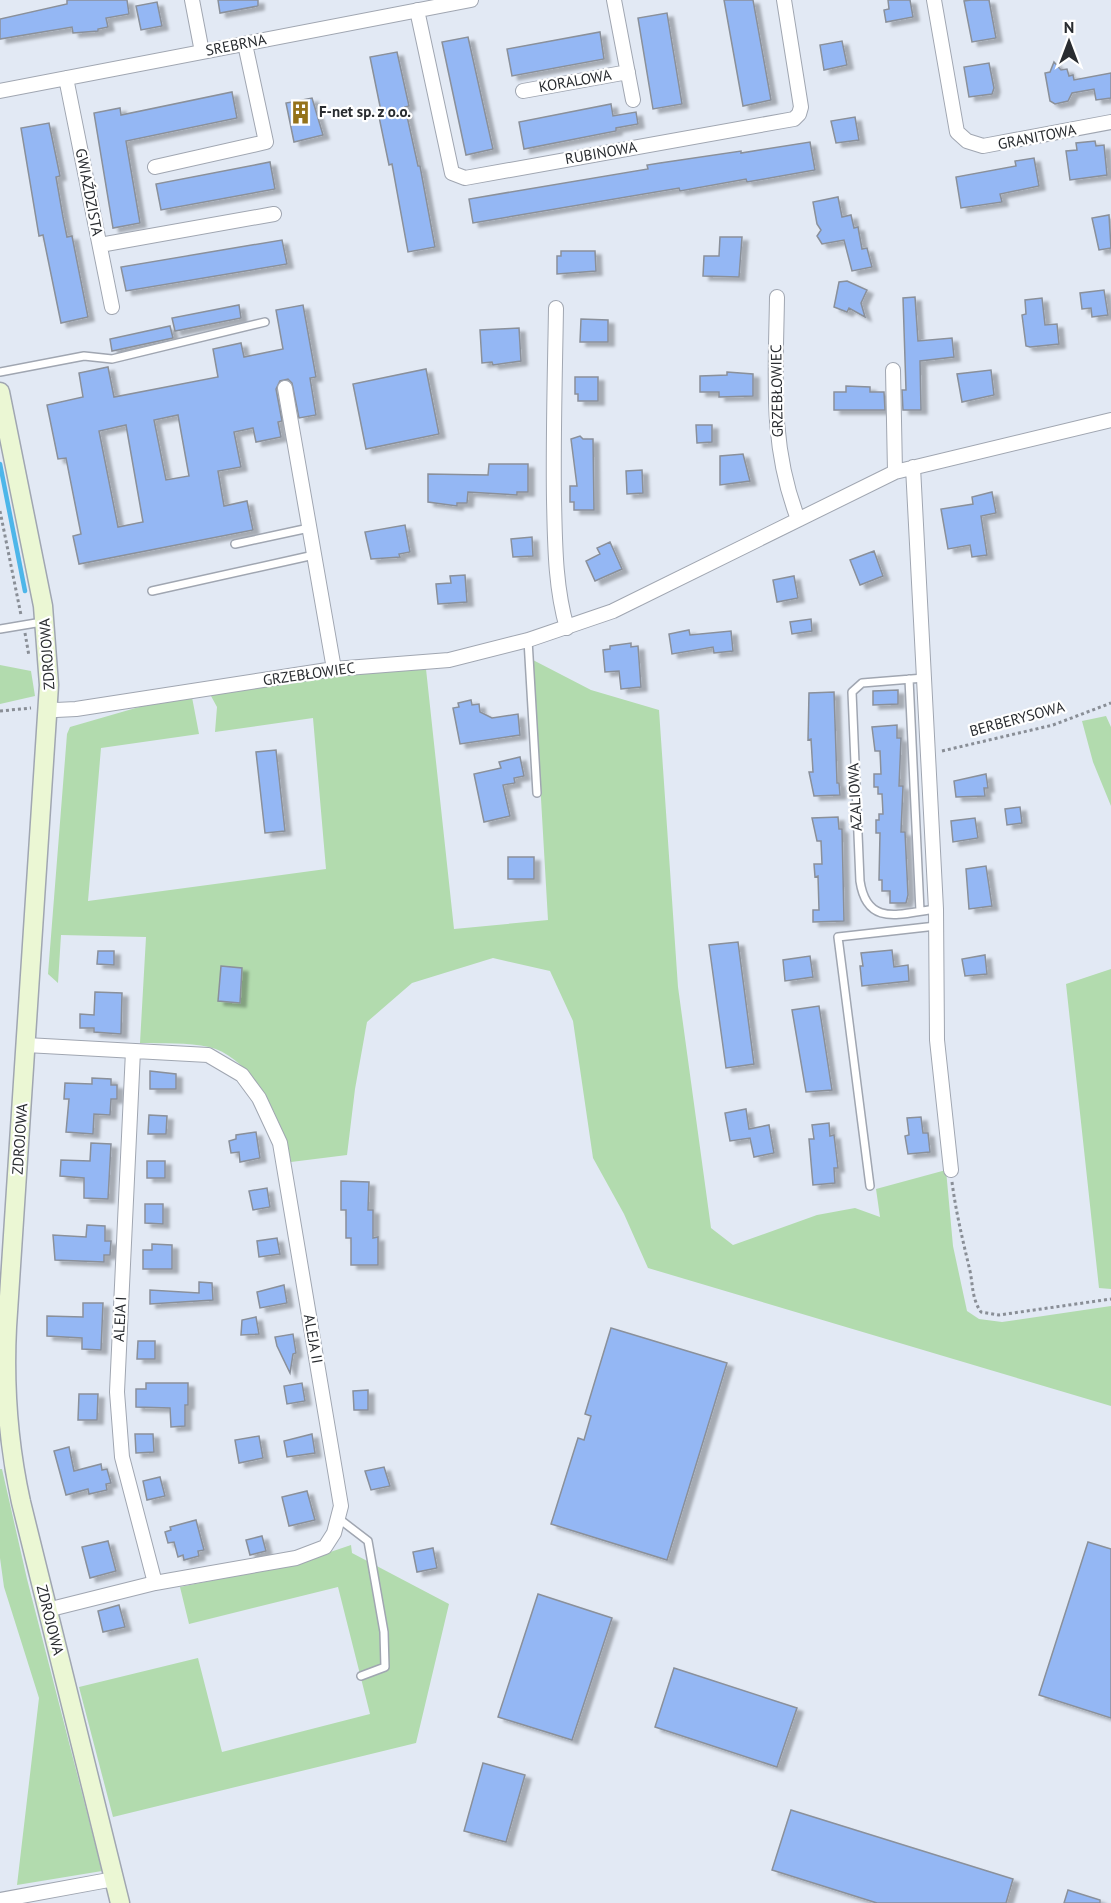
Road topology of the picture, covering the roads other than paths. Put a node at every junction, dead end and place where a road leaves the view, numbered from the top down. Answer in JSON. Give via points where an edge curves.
{"nodes":[{"id":1,"x":192,"y":0,"type":"edge"},
{"id":2,"x":471,"y":0,"type":"edge"},
{"id":3,"x":614,"y":0,"type":"edge"},
{"id":4,"x":784,"y":0,"type":"edge"},
{"id":5,"x":934,"y":0,"type":"edge"},
{"id":6,"x":417,"y":10,"type":"junction"},
{"id":7,"x":245,"y":44,"type":"junction"},
{"id":8,"x":202,"y":52,"type":"junction"},
{"id":9,"x":628,"y":72,"type":"junction"},
{"id":10,"x":66,"y":78,"type":"junction"},
{"id":11,"x":0,"y":91,"type":"edge"},
{"id":12,"x":523,"y":91,"type":"dead end"},
{"id":13,"x":633,"y":100,"type":"dead end"},
{"id":14,"x":1111,"y":122,"type":"edge"},
{"id":15,"x":155,"y":167,"type":"dead end"},
{"id":16,"x":274,"y":214,"type":"dead end"},
{"id":17,"x":100,"y":245,"type":"junction"},
{"id":18,"x":777,"y":297,"type":"dead end"},
{"id":19,"x":112,"y":307,"type":"dead end"},
{"id":20,"x":556,"y":308,"type":"dead end"},
{"id":21,"x":265,"y":322,"type":"dead end"},
{"id":22,"x":893,"y":370,"type":"dead end"},
{"id":23,"x":0,"y":372,"type":"edge"},
{"id":24,"x":285,"y":388,"type":"dead end"},
{"id":25,"x":0,"y":392,"type":"edge"},
{"id":26,"x":1111,"y":420,"type":"edge"},
{"id":27,"x":913,"y":467,"type":"junction"},
{"id":28,"x":895,"y":472,"type":"junction"},
{"id":29,"x":798,"y":519,"type":"junction"},
{"id":30,"x":309,"y":528,"type":"junction"},
{"id":31,"x":235,"y":544,"type":"dead end"},
{"id":32,"x":314,"y":555,"type":"junction"},
{"id":33,"x":152,"y":591,"type":"dead end"},
{"id":34,"x":45,"y":622,"type":"junction"},
{"id":35,"x":567,"y":628,"type":"junction"},
{"id":36,"x":0,"y":629,"type":"edge"},
{"id":37,"x":528,"y":640,"type":"junction"},
{"id":38,"x":334,"y":669,"type":"junction"},
{"id":39,"x":925,"y":678,"type":"junction"},
{"id":40,"x":909,"y":679,"type":"junction"},
{"id":41,"x":49,"y":707,"type":"junction"},
{"id":42,"x":537,"y":793,"type":"dead end"},
{"id":43,"x":936,"y":909,"type":"junction"},
{"id":44,"x":920,"y":911,"type":"junction"},
{"id":45,"x":936,"y":926,"type":"junction"},
{"id":46,"x":26,"y":1045,"type":"junction"},
{"id":47,"x":133,"y":1051,"type":"junction"},
{"id":48,"x":951,"y":1170,"type":"road end"},
{"id":49,"x":870,"y":1186,"type":"dead end"},
{"id":50,"x":3,"y":1405,"type":"edge"},
{"id":51,"x":338,"y":1518,"type":"junction"},
{"id":52,"x":155,"y":1583,"type":"junction"},
{"id":53,"x":47,"y":1610,"type":"junction"},
{"id":54,"x":361,"y":1676,"type":"dead end"},
{"id":55,"x":114,"y":1880,"type":"junction"},
{"id":56,"x":0,"y":1900,"type":"edge"},
{"id":57,"x":120,"y":1903,"type":"edge"}],
"edges":[{"from":1,"to":8,"type":"street"},
{"from":2,"to":6,"type":"street","name":"SREBRNA"},
{"from":3,"to":9,"type":"street","name":"KORALOWA"},
{"from":4,"to":6,"type":"street","name":"RUBINOWA","via":[[801,107],[794,119],[465,178],[452,173]]},
{"from":5,"to":14,"type":"street","name":"GRANITOWA","via":[[957,132],[967,141],[983,146],[1007,143]]},
{"from":6,"to":7,"type":"street","name":"SREBRNA"},
{"from":7,"to":8,"type":"street","name":"SREBRNA"},
{"from":7,"to":15,"type":"street","via":[[266,142]]},
{"from":8,"to":10,"type":"street","name":"SREBRNA"},
{"from":9,"to":12,"type":"street","name":"KORALOWA"},
{"from":9,"to":13,"type":"street","name":"KORALOWA"},
{"from":10,"to":11,"type":"street","name":"SREBRNA"},
{"from":10,"to":17,"type":"street","name":"GWIAŹDZISTA"},
{"from":16,"to":17,"type":"street"},
{"from":17,"to":19,"type":"street","name":"GWIAŹDZISTA"},
{"from":18,"to":29,"type":"street","name":"GRZEBŁOWIEC","via":[[776,428],[786,487]]},
{"from":20,"to":35,"type":"street","via":[[555,533],[560,606]]},
{"from":21,"to":23,"type":"lane","via":[[112,359],[84,356]]},
{"from":22,"to":28,"type":"street"},
{"from":24,"to":30,"type":"street"},
{"from":25,"to":34,"type":"street","name":"ZDROJOWA"},
{"from":26,"to":27,"type":"street","name":"GRZEBŁOWIEC"},
{"from":27,"to":28,"type":"street","name":"GRZEBŁOWIEC"},
{"from":27,"to":39,"type":"street"},
{"from":28,"to":29,"type":"street","name":"GRZEBŁOWIEC"},
{"from":29,"to":35,"type":"street","name":"GRZEBŁOWIEC","via":[[613,612]]},
{"from":30,"to":31,"type":"lane"},
{"from":30,"to":32,"type":"street"},
{"from":32,"to":33,"type":"lane"},
{"from":32,"to":38,"type":"street"},
{"from":34,"to":36,"type":"lane"},
{"from":34,"to":41,"type":"street","name":"ZDROJOWA"},
{"from":35,"to":37,"type":"street","name":"GRZEBŁOWIEC"},
{"from":37,"to":38,"type":"street","name":"GRZEBŁOWIEC","via":[[449,660]]},
{"from":37,"to":42,"type":"lane"},
{"from":38,"to":41,"type":"street","name":"GRZEBŁOWIEC","via":[[76,709]]},
{"from":39,"to":40,"type":"lane","name":"AZALIOWA"},
{"from":39,"to":43,"type":"street"},
{"from":40,"to":44,"type":"lane"},
{"from":40,"to":44,"type":"lane","name":"AZALIOWA","via":[[862,683],[852,692],[859,870],[865,902],[875,911],[886,915]]},
{"from":41,"to":46,"type":"street","name":"ZDROJOWA"},
{"from":43,"to":44,"type":"lane","name":"AZALIOWA"},
{"from":43,"to":45,"type":"street"},
{"from":45,"to":48,"type":"street","via":[[937,1040]]},
{"from":45,"to":49,"type":"lane","via":[[838,937]]},
{"from":46,"to":47,"type":"street","name":"ALEJA II"},
{"from":46,"to":50,"type":"street","name":"ZDROJOWA"},
{"from":47,"to":51,"type":"street","name":"ALEJA II","via":[[208,1055],[242,1075],[259,1098],[280,1143],[341,1506]]},
{"from":47,"to":52,"type":"street","name":"ALEJA I","via":[[117,1392],[122,1456]]},
{"from":50,"to":53,"type":"street","name":"ZDROJOWA"},
{"from":51,"to":52,"type":"street","name":"ALEJA II","via":[[325,1547],[296,1558]]},
{"from":51,"to":54,"type":"lane","via":[[368,1541],[384,1632],[385,1666]]},
{"from":52,"to":53,"type":"street","name":"ALEJA II"},
{"from":53,"to":55,"type":"street","name":"ZDROJOWA"},
{"from":55,"to":56,"type":"street"},
{"from":55,"to":57,"type":"street","name":"ZDROJOWA"}]}
